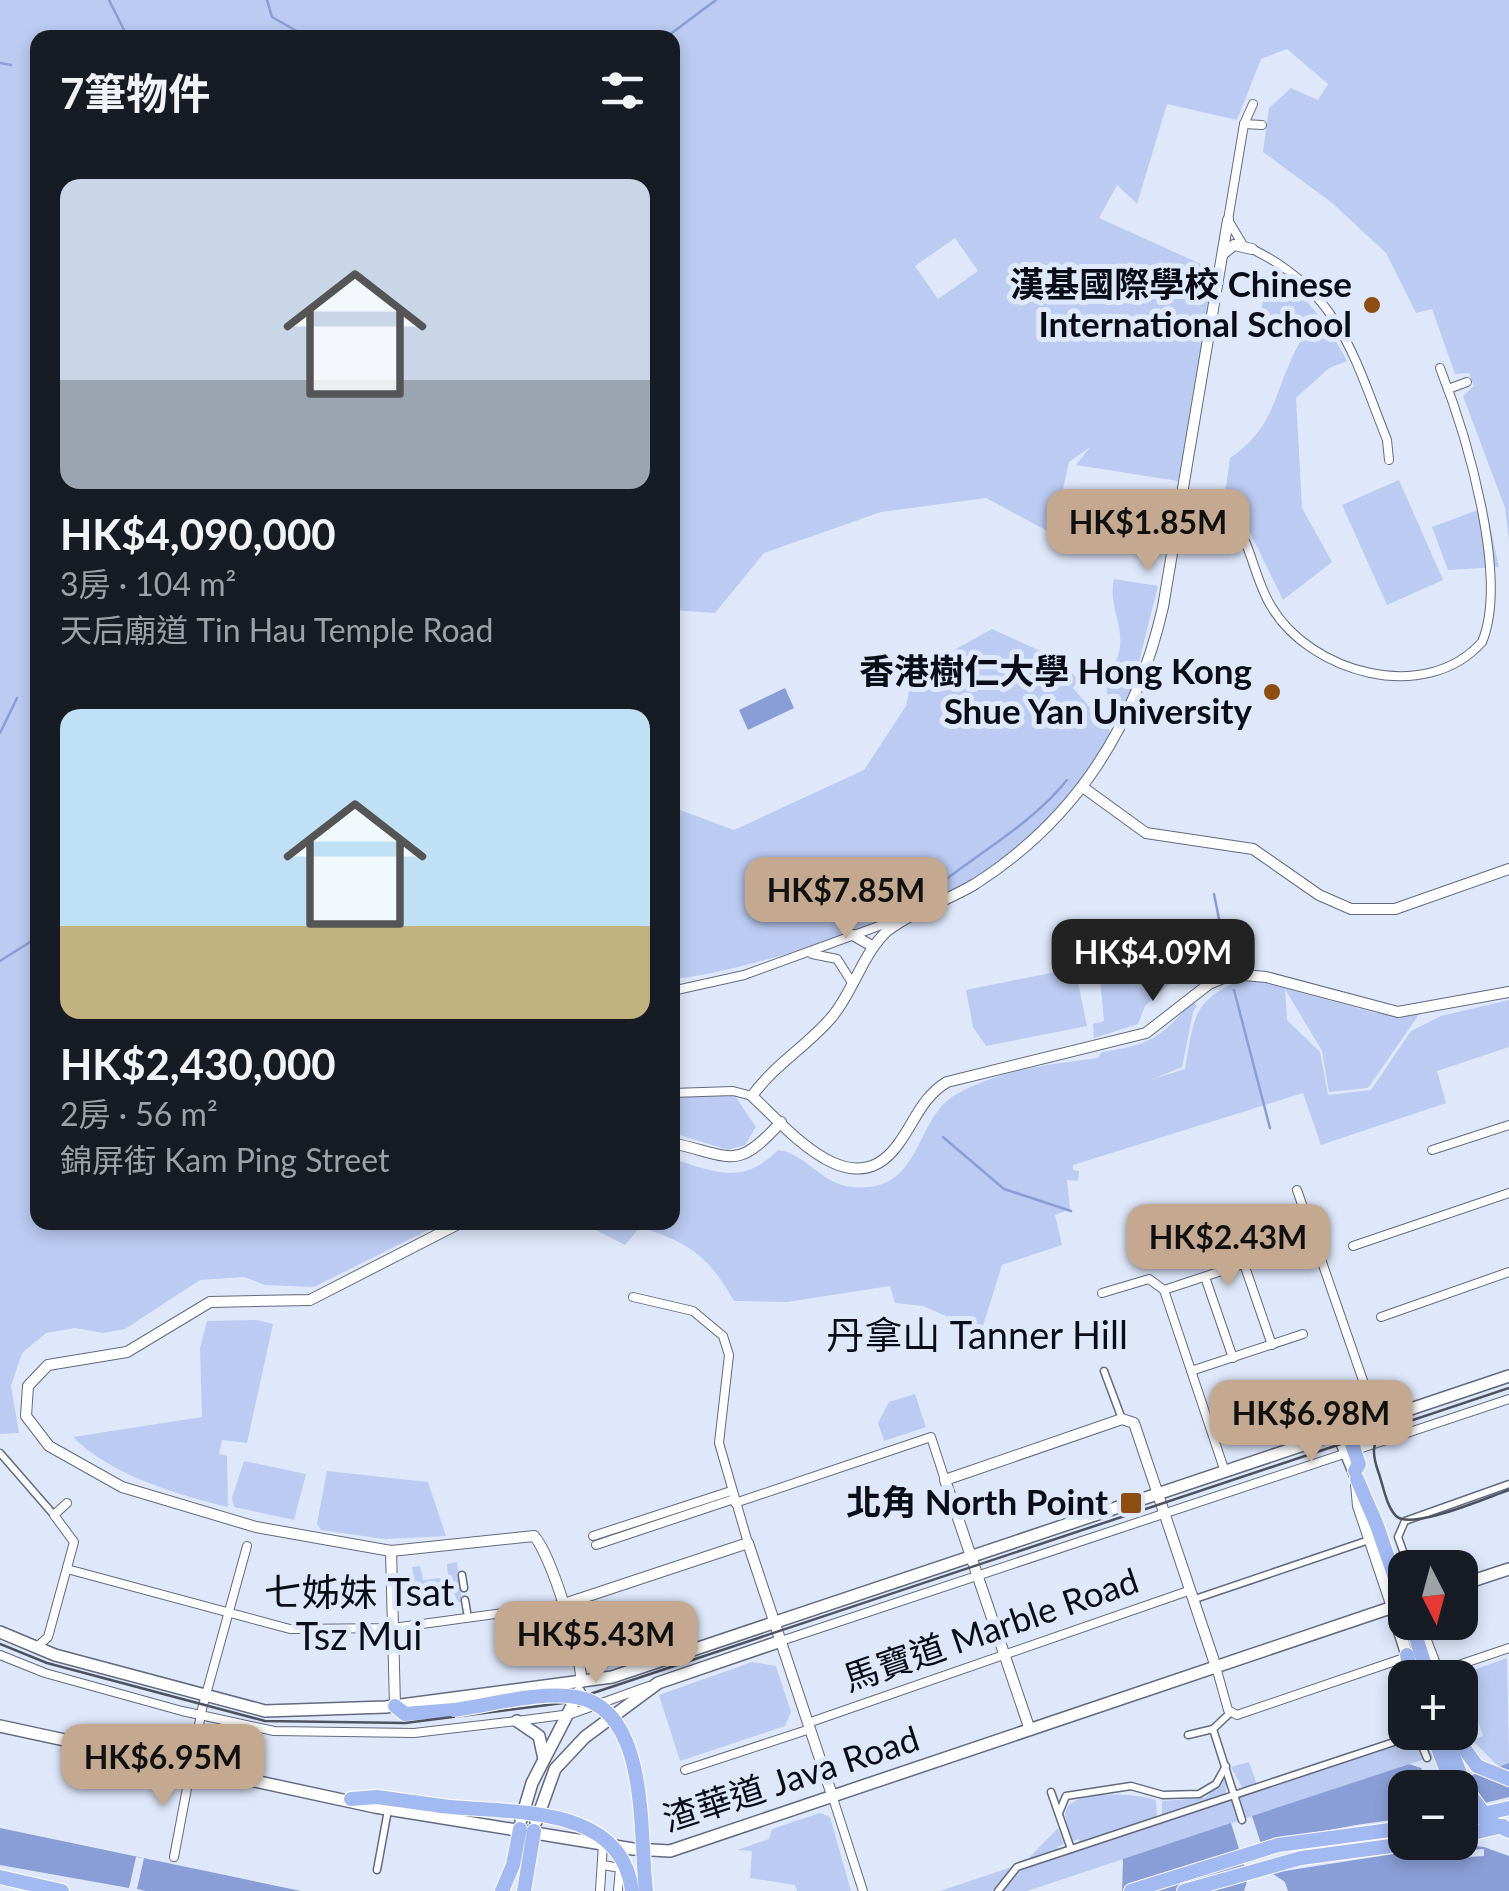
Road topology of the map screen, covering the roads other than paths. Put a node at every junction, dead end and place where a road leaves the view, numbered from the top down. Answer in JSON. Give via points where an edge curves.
{"nodes":[{"id":1,"x":1253,"y":104,"type":"dead end"},
{"id":2,"x":1244,"y":124,"type":"junction"},
{"id":3,"x":1262,"y":125,"type":"dead end"},
{"id":4,"x":1228,"y":220,"type":"junction"},
{"id":5,"x":1249,"y":248,"type":"junction"},
{"id":6,"x":1221,"y":260,"type":"junction"},
{"id":7,"x":1440,"y":368,"type":"dead end"},
{"id":8,"x":1467,"y":382,"type":"dead end"},
{"id":9,"x":1448,"y":389,"type":"junction"},
{"id":10,"x":1389,"y":460,"type":"dead end"},
{"id":11,"x":1182,"y":497,"type":"junction"},
{"id":12,"x":1498,"y":532,"type":"dead end"},
{"id":13,"x":1502,"y":598,"type":"dead end"},
{"id":14,"x":1084,"y":788,"type":"junction"},
{"id":15,"x":1509,"y":868,"type":"edge"},
{"id":16,"x":928,"y":908,"type":"junction"},
{"id":17,"x":853,"y":935,"type":"junction"},
{"id":18,"x":872,"y":946,"type":"junction"},
{"id":19,"x":808,"y":954,"type":"junction"},
{"id":20,"x":852,"y":981,"type":"junction"},
{"id":21,"x":680,"y":990,"type":"edge"},
{"id":22,"x":1509,"y":992,"type":"edge"},
{"id":23,"x":680,"y":1093,"type":"edge"},
{"id":24,"x":752,"y":1096,"type":"junction"},
{"id":25,"x":780,"y":1122,"type":"junction"},
{"id":26,"x":1505,"y":1127,"type":"edge"},
{"id":27,"x":680,"y":1145,"type":"edge"},
{"id":28,"x":1436,"y":1151,"type":"dead end"},
{"id":29,"x":1297,"y":1190,"type":"dead end"},
{"id":30,"x":1509,"y":1193,"type":"edge"},
{"id":31,"x":447,"y":1230,"type":"edge"},
{"id":32,"x":1353,"y":1246,"type":"dead end"},
{"id":33,"x":1279,"y":1252,"type":"dead end"},
{"id":34,"x":1244,"y":1264,"type":"junction"},
{"id":35,"x":1509,"y":1272,"type":"edge"},
{"id":36,"x":1205,"y":1277,"type":"junction"},
{"id":37,"x":1164,"y":1290,"type":"junction"},
{"id":38,"x":1102,"y":1293,"type":"dead end"},
{"id":39,"x":634,"y":1297,"type":"dead end"},
{"id":40,"x":1381,"y":1317,"type":"dead end"},
{"id":41,"x":1303,"y":1334,"type":"dead end"},
{"id":42,"x":1272,"y":1344,"type":"junction"},
{"id":43,"x":1233,"y":1358,"type":"junction"},
{"id":44,"x":1104,"y":1370,"type":"dead end"},
{"id":45,"x":1192,"y":1371,"type":"junction"},
{"id":46,"x":1509,"y":1376,"type":"edge"},
{"id":47,"x":1509,"y":1399,"type":"edge"},
{"id":48,"x":1126,"y":1419,"type":"junction"},
{"id":49,"x":1377,"y":1421,"type":"junction"},
{"id":50,"x":1342,"y":1432,"type":"junction"},
{"id":51,"x":1349,"y":1452,"type":"junction"},
{"id":52,"x":0,"y":1453,"type":"edge"},
{"id":53,"x":1226,"y":1472,"type":"junction"},
{"id":54,"x":1356,"y":1475,"type":"junction"},
{"id":55,"x":945,"y":1480,"type":"junction"},
{"id":56,"x":1509,"y":1484,"type":"edge"},
{"id":57,"x":1158,"y":1494,"type":"junction"},
{"id":58,"x":733,"y":1498,"type":"junction"},
{"id":59,"x":68,"y":1503,"type":"dead end"},
{"id":60,"x":1166,"y":1513,"type":"junction"},
{"id":61,"x":54,"y":1515,"type":"junction"},
{"id":62,"x":1369,"y":1540,"type":"junction"},
{"id":63,"x":594,"y":1541,"type":"dead end"},
{"id":64,"x":748,"y":1543,"type":"junction"},
{"id":65,"x":247,"y":1546,"type":"dead end"},
{"id":66,"x":1403,"y":1550,"type":"edge"},
{"id":67,"x":391,"y":1551,"type":"junction"},
{"id":68,"x":972,"y":1557,"type":"junction"},
{"id":69,"x":1388,"y":1562,"type":"edge"},
{"id":70,"x":67,"y":1569,"type":"junction"},
{"id":71,"x":1509,"y":1569,"type":"edge"},
{"id":72,"x":462,"y":1574,"type":"dead end"},
{"id":73,"x":979,"y":1574,"type":"junction"},
{"id":74,"x":1388,"y":1579,"type":"edge"},
{"id":75,"x":1478,"y":1579,"type":"edge"},
{"id":76,"x":464,"y":1588,"type":"dead end"},
{"id":77,"x":1193,"y":1595,"type":"junction"},
{"id":78,"x":465,"y":1600,"type":"dead end"},
{"id":79,"x":562,"y":1605,"type":"junction"},
{"id":80,"x":1388,"y":1609,"type":"edge"},
{"id":81,"x":467,"y":1612,"type":"dead end"},
{"id":82,"x":228,"y":1614,"type":"junction"},
{"id":83,"x":775,"y":1622,"type":"junction"},
{"id":84,"x":392,"y":1628,"type":"junction"},
{"id":85,"x":0,"y":1632,"type":"edge"},
{"id":86,"x":1406,"y":1640,"type":"edge"},
{"id":87,"x":781,"y":1641,"type":"junction"},
{"id":88,"x":29,"y":1646,"type":"junction"},
{"id":89,"x":1509,"y":1648,"type":"edge"},
{"id":90,"x":1004,"y":1653,"type":"junction"},
{"id":91,"x":0,"y":1655,"type":"edge"},
{"id":92,"x":1408,"y":1656,"type":"junction"},
{"id":93,"x":1409,"y":1660,"type":"edge"},
{"id":94,"x":1477,"y":1660,"type":"edge"},
{"id":95,"x":1216,"y":1667,"type":"junction"},
{"id":96,"x":581,"y":1682,"type":"junction"},
{"id":97,"x":658,"y":1684,"type":"junction"},
{"id":98,"x":205,"y":1696,"type":"junction"},
{"id":99,"x":394,"y":1706,"type":"junction"},
{"id":100,"x":1230,"y":1713,"type":"junction"},
{"id":101,"x":571,"y":1714,"type":"junction"},
{"id":102,"x":200,"y":1716,"type":"junction"},
{"id":103,"x":516,"y":1721,"type":"junction"},
{"id":104,"x":0,"y":1726,"type":"edge"},
{"id":105,"x":809,"y":1726,"type":"junction"},
{"id":106,"x":1213,"y":1729,"type":"junction"},
{"id":107,"x":1030,"y":1730,"type":"junction"},
{"id":108,"x":1188,"y":1735,"type":"dead end"},
{"id":109,"x":1444,"y":1750,"type":"edge"},
{"id":110,"x":1465,"y":1750,"type":"edge"},
{"id":111,"x":1475,"y":1750,"type":"edge"},
{"id":112,"x":1428,"y":1758,"type":"dead end"},
{"id":113,"x":544,"y":1759,"type":"junction"},
{"id":114,"x":1226,"y":1766,"type":"junction"},
{"id":115,"x":190,"y":1768,"type":"junction"},
{"id":116,"x":685,"y":1770,"type":"dead end"},
{"id":117,"x":1508,"y":1778,"type":"edge"},
{"id":118,"x":1051,"y":1792,"type":"dead end"},
{"id":119,"x":832,"y":1795,"type":"junction"},
{"id":120,"x":1236,"y":1795,"type":"junction"},
{"id":121,"x":351,"y":1799,"type":"junction"},
{"id":122,"x":1509,"y":1808,"type":"edge"},
{"id":123,"x":388,"y":1810,"type":"junction"},
{"id":124,"x":1059,"y":1813,"type":"junction"},
{"id":125,"x":1478,"y":1815,"type":"edge"},
{"id":126,"x":1478,"y":1816,"type":"edge"},
{"id":127,"x":1242,"y":1820,"type":"dead end"},
{"id":128,"x":1490,"y":1822,"type":"junction"},
{"id":129,"x":1509,"y":1828,"type":"edge"},
{"id":130,"x":527,"y":1830,"type":"junction"},
{"id":131,"x":1388,"y":1830,"type":"edge"},
{"id":132,"x":1478,"y":1833,"type":"edge"},
{"id":133,"x":609,"y":1845,"type":"junction"},
{"id":134,"x":1388,"y":1846,"type":"edge"},
{"id":135,"x":1072,"y":1849,"type":"junction"},
{"id":136,"x":523,"y":1855,"type":"junction"},
{"id":137,"x":174,"y":1857,"type":"dead end"},
{"id":138,"x":606,"y":1866,"type":"junction"},
{"id":139,"x":377,"y":1870,"type":"dead end"},
{"id":140,"x":0,"y":1877,"type":"edge"},
{"id":141,"x":62,"y":1891,"type":"edge"},
{"id":142,"x":502,"y":1891,"type":"edge"},
{"id":143,"x":524,"y":1891,"type":"edge"},
{"id":144,"x":600,"y":1891,"type":"edge"},
{"id":145,"x":618,"y":1891,"type":"edge"},
{"id":146,"x":632,"y":1891,"type":"edge"},
{"id":147,"x":646,"y":1891,"type":"edge"},
{"id":148,"x":863,"y":1891,"type":"edge"},
{"id":149,"x":998,"y":1891,"type":"edge"},
{"id":150,"x":1131,"y":1891,"type":"edge"},
{"id":151,"x":1184,"y":1891,"type":"edge"}],
"edges":[{"from":1,"to":2,"type":"street"},
{"from":2,"to":3,"type":"street"},
{"from":2,"to":4,"type":"street"},
{"from":4,"to":5,"type":"street","via":[[1234,237]]},
{"from":4,"to":6,"type":"street"},
{"from":5,"to":6,"type":"street","via":[[1228,247]]},
{"from":5,"to":10,"type":"street","via":[[1286,267],[1325,302],[1387,440]]},
{"from":6,"to":11,"type":"street"},
{"from":7,"to":9,"type":"street"},
{"from":8,"to":9,"type":"street"},
{"from":9,"to":12,"type":"street"},
{"from":11,"to":13,"type":"street","via":[[1223,509],[1282,623],[1315,651],[1354,669],[1405,674],[1453,662],[1488,634]]},
{"from":11,"to":14,"type":"street","via":[[1152,655],[1130,713]]},
{"from":14,"to":15,"type":"street","via":[[1146,832],[1253,850],[1351,910],[1394,909]]},
{"from":14,"to":16,"type":"street","via":[[1007,862]]},
{"from":16,"to":17,"type":"street"},
{"from":16,"to":18,"type":"street"},
{"from":17,"to":18,"type":"street"},
{"from":17,"to":19,"type":"street"},
{"from":18,"to":20,"type":"street"},
{"from":19,"to":20,"type":"street","via":[[837,959]]},
{"from":19,"to":21,"type":"street"},
{"from":20,"to":24,"type":"street","via":[[830,1020]]},
{"from":22,"to":25,"type":"street","via":[[1398,1012],[1233,974],[1209,984],[1146,1033],[947,1082],[925,1100],[892,1152],[872,1166],[832,1165]]},
{"from":23,"to":24,"type":"street","via":[[733,1090]]},
{"from":24,"to":25,"type":"street"},
{"from":25,"to":27,"type":"street","via":[[748,1154],[736,1157]]},
{"from":26,"to":28,"type":"street"},
{"from":29,"to":49,"type":"street"},
{"from":30,"to":32,"type":"street"},
{"from":31,"to":67,"type":"street","via":[[303,1302],[225,1300],[195,1308],[127,1352],[59,1361],[40,1370],[25,1400],[36,1434],[144,1496],[288,1534]]},
{"from":33,"to":34,"type":"street"},
{"from":34,"to":36,"type":"street"},
{"from":34,"to":42,"type":"street"},
{"from":35,"to":40,"type":"street"},
{"from":36,"to":37,"type":"street"},
{"from":36,"to":43,"type":"street"},
{"from":37,"to":38,"type":"street","via":[[1148,1278]]},
{"from":37,"to":45,"type":"street"},
{"from":39,"to":58,"type":"street","via":[[692,1311],[723,1336],[729,1355],[719,1444]]},
{"from":41,"to":42,"type":"street"},
{"from":42,"to":43,"type":"street"},
{"from":43,"to":45,"type":"street"},
{"from":44,"to":48,"type":"street"},
{"from":45,"to":53,"type":"street"},
{"from":46,"to":49,"type":"main road"},
{"from":47,"to":51,"type":"street"},
{"from":48,"to":55,"type":"street"},
{"from":48,"to":57,"type":"street"},
{"from":49,"to":50,"type":"main road"},
{"from":50,"to":51,"type":"highway"},
{"from":50,"to":53,"type":"main road"},
{"from":51,"to":54,"type":"highway","via":[[1359,1464]]},
{"from":51,"to":60,"type":"street"},
{"from":52,"to":61,"type":"street"},
{"from":53,"to":57,"type":"main road"},
{"from":54,"to":62,"type":"street"},
{"from":54,"to":69,"type":"highway","bridge":true},
{"from":55,"to":58,"type":"street","via":[[931,1437]]},
{"from":55,"to":68,"type":"street"},
{"from":56,"to":66,"type":"street","via":[[1402,1525]]},
{"from":57,"to":60,"type":"street"},
{"from":57,"to":68,"type":"main road"},
{"from":58,"to":63,"type":"street"},
{"from":58,"to":64,"type":"street"},
{"from":59,"to":61,"type":"street"},
{"from":60,"to":73,"type":"street"},
{"from":60,"to":77,"type":"street"},
{"from":61,"to":70,"type":"street","via":[[74,1538]]},
{"from":62,"to":74,"type":"street"},
{"from":62,"to":77,"type":"street","name":"馬寶道 Marble Road"},
{"from":64,"to":79,"type":"street"},
{"from":64,"to":83,"type":"street"},
{"from":65,"to":82,"type":"street"},
{"from":67,"to":79,"type":"street","via":[[526,1534],[540,1542]]},
{"from":67,"to":84,"type":"street"},
{"from":68,"to":73,"type":"street"},
{"from":68,"to":83,"type":"main road"},
{"from":70,"to":82,"type":"street"},
{"from":70,"to":88,"type":"street","via":[[46,1641]]},
{"from":71,"to":75,"type":"main road"},
{"from":72,"to":76,"type":"street"},
{"from":73,"to":87,"type":"street"},
{"from":73,"to":90,"type":"street"},
{"from":77,"to":90,"type":"street","name":"馬寶道 Marble Road"},
{"from":77,"to":95,"type":"street"},
{"from":78,"to":81,"type":"street"},
{"from":79,"to":84,"type":"street"},
{"from":79,"to":96,"type":"street"},
{"from":80,"to":95,"type":"main road","name":"渣華道 Java Road"},
{"from":82,"to":84,"type":"street","via":[[290,1630]]},
{"from":82,"to":98,"type":"street"},
{"from":83,"to":87,"type":"street"},
{"from":83,"to":96,"type":"main road"},
{"from":84,"to":99,"type":"street"},
{"from":85,"to":88,"type":"main road"},
{"from":86,"to":92,"type":"main road"},
{"from":87,"to":97,"type":"main road"},
{"from":87,"to":105,"type":"street"},
{"from":88,"to":98,"type":"main road"},
{"from":89,"to":94,"type":"street"},
{"from":90,"to":105,"type":"street","name":"馬寶道 Marble Road"},
{"from":90,"to":107,"type":"street"},
{"from":91,"to":102,"type":"street"},
{"from":92,"to":93,"type":"highway"},
{"from":92,"to":100,"type":"street"},
{"from":95,"to":100,"type":"street"},
{"from":95,"to":107,"type":"main road","name":"渣華道 Java Road"},
{"from":96,"to":99,"type":"main road"},
{"from":96,"to":101,"type":"main road"},
{"from":97,"to":101,"type":"street"},
{"from":97,"to":130,"type":"main road","via":[[565,1755]]},
{"from":98,"to":99,"type":"main road","via":[[264,1711]]},
{"from":98,"to":102,"type":"street"},
{"from":99,"to":147,"type":"highway","bridge":true,"via":[[405,1714],[564,1696],[610,1712],[631,1753]]},
{"from":100,"to":106,"type":"street"},
{"from":101,"to":103,"type":"street"},
{"from":101,"to":113,"type":"main road"},
{"from":102,"to":103,"type":"street","via":[[274,1730],[414,1733]]},
{"from":102,"to":115,"type":"street"},
{"from":103,"to":113,"type":"main road","via":[[539,1736]]},
{"from":104,"to":115,"type":"main road","name":"渣華道 Java Road"},
{"from":105,"to":116,"type":"street","name":"馬寶道 Marble Road"},
{"from":105,"to":119,"type":"street"},
{"from":106,"to":108,"type":"street"},
{"from":106,"to":114,"type":"street"},
{"from":107,"to":119,"type":"main road","name":"渣華道 Java Road"},
{"from":109,"to":128,"type":"highway"},
{"from":110,"to":117,"type":"highway","via":[[1477,1766]]},
{"from":111,"to":117,"type":"highway"},
{"from":112,"to":120,"type":"street","via":[[1422,1743],[1408,1738]]},
{"from":113,"to":130,"type":"main road","via":[[527,1794]]},
{"from":114,"to":120,"type":"street"},
{"from":114,"to":124,"type":"street","via":[[1204,1792],[1162,1796],[1131,1786],[1066,1796]]},
{"from":115,"to":121,"type":"main road","name":"渣華道 Java Road"},
{"from":115,"to":137,"type":"street"},
{"from":118,"to":124,"type":"street"},
{"from":119,"to":133,"type":"main road","name":"渣華道 Java Road","via":[[670,1850]]},
{"from":119,"to":148,"type":"street"},
{"from":120,"to":127,"type":"street"},
{"from":120,"to":135,"type":"street"},
{"from":121,"to":123,"type":"main road","name":"渣華道 Java Road"},
{"from":121,"to":146,"type":"highway","bridge":true,"via":[[377,1797],[594,1829],[621,1852]]},
{"from":122,"to":125,"type":"highway"},
{"from":123,"to":130,"type":"main road","name":"渣華道 Java Road"},
{"from":123,"to":139,"type":"street"},
{"from":124,"to":135,"type":"street"},
{"from":126,"to":128,"type":"highway"},
{"from":128,"to":129,"type":"highway"},
{"from":129,"to":132,"type":"highway"},
{"from":130,"to":133,"type":"main road","name":"渣華道 Java Road"},
{"from":130,"to":136,"type":"highway"},
{"from":131,"to":150,"type":"highway","via":[[1278,1845]]},
{"from":133,"to":138,"type":"street"},
{"from":134,"to":151,"type":"highway","via":[[1288,1860]]},
{"from":135,"to":149,"type":"street","via":[[1013,1869]]},
{"from":136,"to":142,"type":"highway"},
{"from":136,"to":143,"type":"highway"},
{"from":138,"to":144,"type":"street"},
{"from":138,"to":145,"type":"street","via":[[620,1868]]},
{"from":140,"to":141,"type":"highway"}]}
